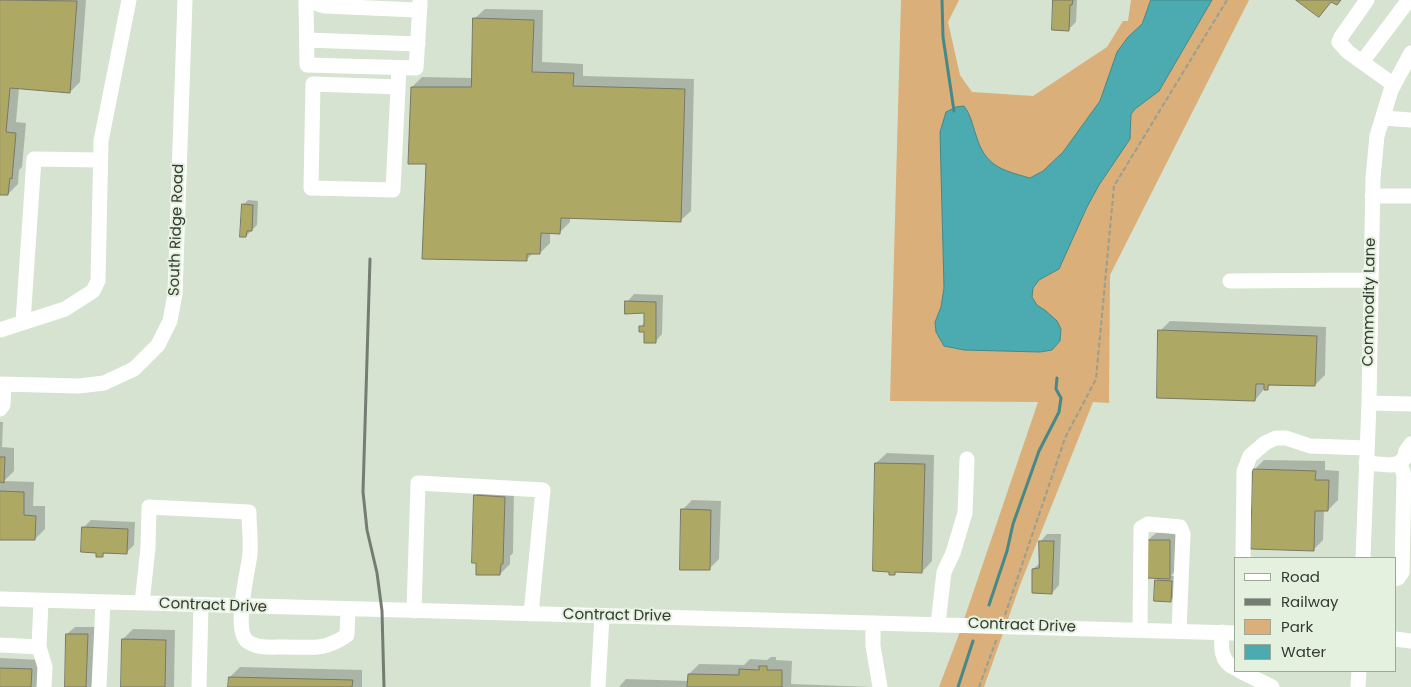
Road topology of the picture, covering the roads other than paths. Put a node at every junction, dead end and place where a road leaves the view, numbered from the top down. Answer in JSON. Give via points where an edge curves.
{"nodes":[{"id":1,"x":129,"y":0,"type":"edge"},
{"id":2,"x":185,"y":0,"type":"edge"},
{"id":3,"x":306,"y":0,"type":"edge"},
{"id":4,"x":316,"y":0,"type":"edge"},
{"id":5,"x":1367,"y":0,"type":"edge"},
{"id":6,"x":420,"y":2,"type":"edge"},
{"id":7,"x":1405,"y":4,"type":"edge"},
{"id":8,"x":307,"y":40,"type":"junction"},
{"id":9,"x":418,"y":44,"type":"junction"},
{"id":10,"x":1411,"y":53,"type":"edge"},
{"id":11,"x":1362,"y":62,"type":"junction"},
{"id":12,"x":399,"y":68,"type":"junction"},
{"id":13,"x":1394,"y":85,"type":"junction"},
{"id":14,"x":398,"y":87,"type":"junction"},
{"id":15,"x":1383,"y":118,"type":"junction"},
{"id":16,"x":1411,"y":120,"type":"edge"},
{"id":17,"x":100,"y":160,"type":"junction"},
{"id":18,"x":1372,"y":196,"type":"junction"},
{"id":19,"x":1411,"y":196,"type":"edge"},
{"id":20,"x":1371,"y":280,"type":"junction"},
{"id":21,"x":1230,"y":281,"type":"dead end"},
{"id":22,"x":22,"y":322,"type":"junction"},
{"id":23,"x":0,"y":330,"type":"edge"},
{"id":24,"x":2,"y":385,"type":"edge"},
{"id":25,"x":1368,"y":403,"type":"junction"},
{"id":26,"x":1411,"y":404,"type":"edge"},
{"id":27,"x":0,"y":409,"type":"edge"},
{"id":28,"x":1411,"y":444,"type":"edge"},
{"id":29,"x":1367,"y":456,"type":"junction"},
{"id":30,"x":967,"y":459,"type":"dead end"},
{"id":31,"x":1397,"y":464,"type":"junction"},
{"id":32,"x":1243,"y":557,"type":"edge"},
{"id":33,"x":1363,"y":557,"type":"edge"},
{"id":34,"x":1401,"y":578,"type":"edge"},
{"id":35,"x":0,"y":599,"type":"edge"},
{"id":36,"x":41,"y":600,"type":"junction"},
{"id":37,"x":103,"y":602,"type":"junction"},
{"id":38,"x":142,"y":604,"type":"junction"},
{"id":39,"x":201,"y":605,"type":"junction"},
{"id":40,"x":242,"y":606,"type":"junction"},
{"id":41,"x":348,"y":610,"type":"junction"},
{"id":42,"x":414,"y":611,"type":"junction"},
{"id":43,"x":531,"y":614,"type":"junction"},
{"id":44,"x":602,"y":616,"type":"junction"},
{"id":45,"x":873,"y":622,"type":"junction"},
{"id":46,"x":938,"y":624,"type":"junction"},
{"id":47,"x":1140,"y":630,"type":"junction"},
{"id":48,"x":1179,"y":631,"type":"junction"},
{"id":49,"x":1228,"y":632,"type":"edge"},
{"id":50,"x":1396,"y":639,"type":"edge"},
{"id":51,"x":1411,"y":641,"type":"edge"},
{"id":52,"x":0,"y":645,"type":"edge"},
{"id":53,"x":39,"y":647,"type":"junction"},
{"id":54,"x":1234,"y":668,"type":"edge"},
{"id":55,"x":1242,"y":672,"type":"edge"},
{"id":56,"x":1359,"y":672,"type":"edge"},
{"id":57,"x":44,"y":687,"type":"edge"},
{"id":58,"x":99,"y":687,"type":"edge"},
{"id":59,"x":199,"y":687,"type":"edge"},
{"id":60,"x":598,"y":687,"type":"edge"},
{"id":61,"x":880,"y":687,"type":"edge"},
{"id":62,"x":1272,"y":687,"type":"edge"},
{"id":63,"x":1358,"y":687,"type":"edge"}],
"edges":[{"from":1,"to":17,"type":"street","via":[[101,140]]},
{"from":2,"to":24,"type":"street","name":"South Ridge Road","via":[[175,294],[170,321],[158,345],[134,369],[104,383],[79,386]]},
{"from":3,"to":8,"type":"street"},
{"from":4,"to":6,"type":"street","via":[[324,6],[417,10]]},
{"from":5,"to":11,"type":"street","via":[[1339,42]]},
{"from":6,"to":9,"type":"street"},
{"from":7,"to":11,"type":"street"},
{"from":8,"to":9,"type":"street"},
{"from":8,"to":12,"type":"street","via":[[307,65]]},
{"from":9,"to":12,"type":"street","via":[[416,68]]},
{"from":10,"to":13,"type":"street","name":"Commodity Lane"},
{"from":11,"to":13,"type":"street"},
{"from":12,"to":14,"type":"street"},
{"from":13,"to":15,"type":"street","name":"Commodity Lane"},
{"from":14,"to":14,"type":"street","via":[[393,190],[311,188],[313,84]]},
{"from":15,"to":16,"type":"street"},
{"from":15,"to":18,"type":"street","name":"Commodity Lane","via":[[1377,136]]},
{"from":17,"to":22,"type":"street","via":[[98,281],[93,291],[65,309]]},
{"from":17,"to":22,"type":"street","via":[[34,160]]},
{"from":18,"to":19,"type":"street"},
{"from":18,"to":20,"type":"street","name":"Commodity Lane"},
{"from":20,"to":21,"type":"street"},
{"from":20,"to":25,"type":"street","name":"Commodity Lane"},
{"from":22,"to":23,"type":"street"},
{"from":24,"to":27,"type":"street","via":[[3,405]]},
{"from":25,"to":26,"type":"street"},
{"from":25,"to":29,"type":"street","name":"Commodity Lane"},
{"from":28,"to":31,"type":"street","via":[[1404,459]]},
{"from":29,"to":31,"type":"street"},
{"from":29,"to":32,"type":"street","via":[[1310,446],[1286,438],[1265,443],[1250,456],[1244,471]]},
{"from":29,"to":33,"type":"street","name":"Commodity Lane"},
{"from":30,"to":46,"type":"street","via":[[966,513],[944,572]]},
{"from":31,"to":34,"type":"street","via":[[1404,476]]},
{"from":35,"to":36,"type":"street","name":"Contract Drive"},
{"from":36,"to":37,"type":"street","name":"Contract Drive"},
{"from":36,"to":53,"type":"street"},
{"from":37,"to":38,"type":"street","name":"Contract Drive"},
{"from":37,"to":58,"type":"street"},
{"from":38,"to":39,"type":"street","name":"Contract Drive"},
{"from":38,"to":40,"type":"street","via":[[149,507],[249,512],[250,553]]},
{"from":39,"to":40,"type":"street","name":"Contract Drive"},
{"from":39,"to":59,"type":"street"},
{"from":40,"to":41,"type":"street","name":"Contract Drive"},
{"from":40,"to":41,"type":"street","via":[[241,630],[246,640],[256,646],[321,647],[335,643],[347,634]]},
{"from":41,"to":42,"type":"street","name":"Contract Drive"},
{"from":42,"to":43,"type":"street","name":"Contract Drive"},
{"from":42,"to":43,"type":"street","via":[[418,483],[543,490]]},
{"from":43,"to":44,"type":"street","name":"Contract Drive"},
{"from":44,"to":45,"type":"street","name":"Contract Drive"},
{"from":44,"to":60,"type":"street"},
{"from":45,"to":46,"type":"street","name":"Contract Drive"},
{"from":45,"to":61,"type":"street","via":[[872,646]]},
{"from":46,"to":47,"type":"street","name":"Contract Drive"},
{"from":47,"to":48,"type":"street","name":"Contract Drive"},
{"from":47,"to":48,"type":"street","via":[[1141,528],[1148,524],[1180,527],[1183,534]]},
{"from":48,"to":49,"type":"street","name":"Contract Drive"},
{"from":49,"to":54,"type":"street","via":[[1221,650],[1229,666]]},
{"from":50,"to":51,"type":"street"},
{"from":52,"to":53,"type":"street"},
{"from":53,"to":57,"type":"street","via":[[45,666]]},
{"from":55,"to":62,"type":"street"},
{"from":56,"to":63,"type":"street"}]}
